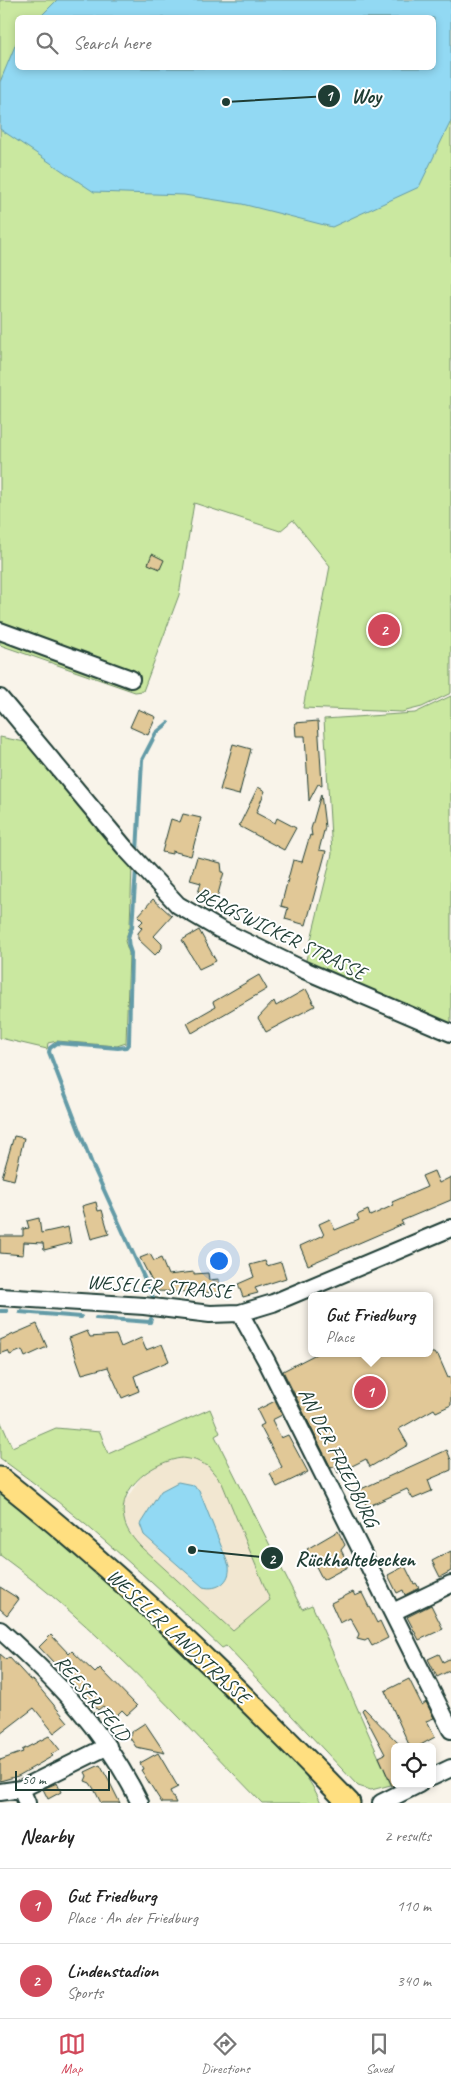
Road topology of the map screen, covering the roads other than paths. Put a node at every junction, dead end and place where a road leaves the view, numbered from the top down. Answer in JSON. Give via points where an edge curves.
{"nodes":[{"id":1,"x":0,"y":631,"type":"edge"},
{"id":2,"x":131,"y":679,"type":"dead end"},
{"id":3,"x":0,"y":698,"type":"edge"},
{"id":4,"x":451,"y":1033,"type":"edge"},
{"id":5,"x":451,"y":1228,"type":"edge"},
{"id":6,"x":0,"y":1296,"type":"edge"},
{"id":7,"x":240,"y":1313,"type":"junction"},
{"id":8,"x":0,"y":1478,"type":"edge"},
{"id":9,"x":451,"y":1584,"type":"edge"},
{"id":10,"x":393,"y":1612,"type":"junction"},
{"id":11,"x":0,"y":1630,"type":"edge"},
{"id":12,"x":451,"y":1730,"type":"edge"},
{"id":13,"x":108,"y":1746,"type":"junction"},
{"id":14,"x":451,"y":1768,"type":"edge"},
{"id":15,"x":436,"y":1776,"type":"edge"},
{"id":16,"x":410,"y":1788,"type":"edge"},
{"id":17,"x":0,"y":1792,"type":"edge"},
{"id":18,"x":24,"y":1796,"type":"edge"},
{"id":19,"x":140,"y":1803,"type":"edge"},
{"id":20,"x":349,"y":1803,"type":"edge"},
{"id":21,"x":381,"y":1803,"type":"edge"}],
"edges":[{"from":1,"to":2,"type":"street"},
{"from":3,"to":4,"type":"street","name":"BERGSWICKER STRASSE","via":[[125,848],[178,905],[219,930],[287,962]]},
{"from":5,"to":7,"type":"street","name":"WESELER STRASSE","via":[[273,1303]]},
{"from":6,"to":7,"type":"street","name":"WESELER STRASSE","via":[[210,1314]]},
{"from":7,"to":10,"type":"street","name":"AN DER FRIEDBURG"},
{"from":8,"to":20,"type":"main road","name":"WESELER LANDSTRASSE","via":[[63,1528],[160,1617],[252,1704]]},
{"from":9,"to":10,"type":"street"},
{"from":10,"to":12,"type":"street","name":"AN DER FRIEDBURG"},
{"from":11,"to":13,"type":"street","name":"REESER FELD","via":[[57,1684]]},
{"from":13,"to":18,"type":"street"},
{"from":13,"to":19,"type":"street","name":"REESER FELD"},
{"from":14,"to":15,"type":"street"},
{"from":16,"to":21,"type":"street"},
{"from":17,"to":18,"type":"street"}]}
